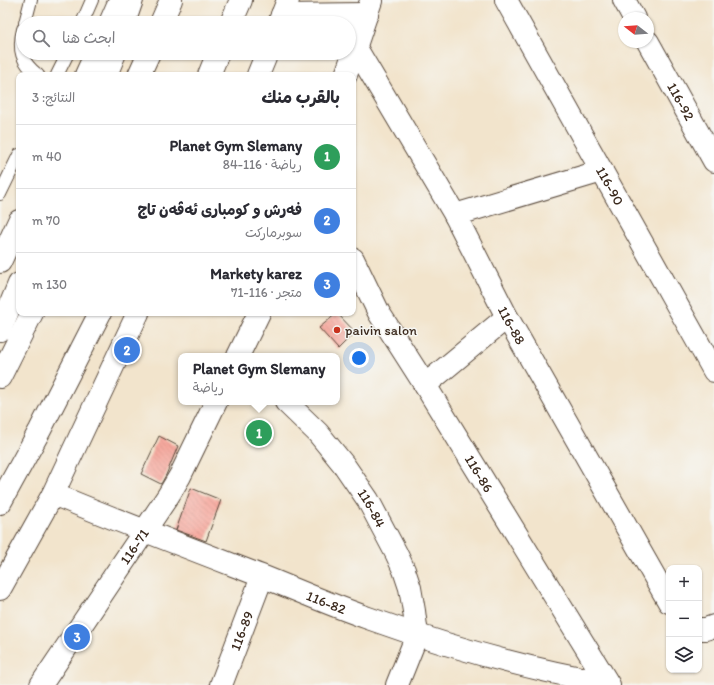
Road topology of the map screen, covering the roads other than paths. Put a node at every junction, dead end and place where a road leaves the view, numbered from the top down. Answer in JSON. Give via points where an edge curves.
{"nodes":[{"id":1,"x":31,"y":0,"type":"edge"},
{"id":2,"x":92,"y":0,"type":"edge"},
{"id":3,"x":120,"y":0,"type":"edge"},
{"id":4,"x":132,"y":0,"type":"edge"},
{"id":5,"x":171,"y":0,"type":"edge"},
{"id":6,"x":241,"y":0,"type":"edge"},
{"id":7,"x":506,"y":0,"type":"edge"},
{"id":8,"x":624,"y":0,"type":"edge"},
{"id":9,"x":369,"y":7,"type":"edge"},
{"id":10,"x":631,"y":12,"type":"edge"},
{"id":11,"x":283,"y":13,"type":"edge"},
{"id":12,"x":27,"y":16,"type":"edge"},
{"id":13,"x":85,"y":16,"type":"edge"},
{"id":14,"x":113,"y":16,"type":"edge"},
{"id":15,"x":126,"y":16,"type":"edge"},
{"id":16,"x":164,"y":16,"type":"edge"},
{"id":17,"x":234,"y":16,"type":"edge"},
{"id":18,"x":356,"y":48,"type":"joint"},
{"id":19,"x":651,"y":48,"type":"edge"},
{"id":20,"x":24,"y":60,"type":"edge"},
{"id":21,"x":64,"y":60,"type":"edge"},
{"id":22,"x":93,"y":60,"type":"edge"},
{"id":23,"x":112,"y":60,"type":"edge"},
{"id":24,"x":146,"y":60,"type":"edge"},
{"id":25,"x":215,"y":60,"type":"edge"},
{"id":26,"x":264,"y":60,"type":"edge"},
{"id":27,"x":352,"y":60,"type":"edge"},
{"id":28,"x":34,"y":72,"type":"edge"},
{"id":29,"x":58,"y":72,"type":"edge"},
{"id":30,"x":87,"y":72,"type":"edge"},
{"id":31,"x":107,"y":72,"type":"edge"},
{"id":32,"x":140,"y":72,"type":"edge"},
{"id":33,"x":210,"y":72,"type":"edge"},
{"id":34,"x":260,"y":72,"type":"edge"},
{"id":35,"x":347,"y":72,"type":"edge"},
{"id":36,"x":16,"y":161,"type":"edge"},
{"id":37,"x":714,"y":161,"type":"edge"},
{"id":38,"x":602,"y":171,"type":"junction"},
{"id":39,"x":0,"y":194,"type":"edge"},
{"id":40,"x":455,"y":215,"type":"junction"},
{"id":41,"x":16,"y":227,"type":"edge"},
{"id":42,"x":0,"y":262,"type":"edge"},
{"id":43,"x":356,"y":265,"type":"edge"},
{"id":44,"x":16,"y":291,"type":"edge"},
{"id":45,"x":356,"y":295,"type":"edge"},
{"id":46,"x":379,"y":313,"type":"junction"},
{"id":47,"x":30,"y":316,"type":"edge"},
{"id":48,"x":98,"y":316,"type":"edge"},
{"id":49,"x":137,"y":316,"type":"edge"},
{"id":50,"x":258,"y":316,"type":"edge"},
{"id":51,"x":506,"y":317,"type":"junction"},
{"id":52,"x":0,"y":330,"type":"edge"},
{"id":53,"x":239,"y":353,"type":"edge"},
{"id":54,"x":714,"y":371,"type":"edge"},
{"id":55,"x":0,"y":377,"type":"edge"},
{"id":56,"x":425,"y":385,"type":"junction"},
{"id":57,"x":215,"y":405,"type":"edge"},
{"id":58,"x":289,"y":405,"type":"edge"},
{"id":59,"x":53,"y":494,"type":"junction"},
{"id":60,"x":0,"y":503,"type":"edge"},
{"id":61,"x":145,"y":531,"type":"junction"},
{"id":62,"x":262,"y":577,"type":"junction"},
{"id":63,"x":0,"y":589,"type":"edge"},
{"id":64,"x":668,"y":601,"type":"edge"},
{"id":65,"x":714,"y":626,"type":"edge"},
{"id":66,"x":702,"y":629,"type":"edge"},
{"id":67,"x":416,"y":635,"type":"junction"},
{"id":68,"x":569,"y":681,"type":"edge"},
{"id":69,"x":608,"y":684,"type":"edge"},
{"id":70,"x":41,"y":685,"type":"edge"},
{"id":71,"x":221,"y":685,"type":"edge"},
{"id":72,"x":397,"y":685,"type":"edge"}],
"edges":[{"from":1,"to":12,"type":"lane"},
{"from":2,"to":13,"type":"lane"},
{"from":3,"to":14,"type":"main road"},
{"from":4,"to":15,"type":"main road"},
{"from":5,"to":16,"type":"main road"},
{"from":6,"to":17,"type":"main road"},
{"from":7,"to":38,"type":"main road","name":"116-90"},
{"from":8,"to":10,"type":"main road"},
{"from":9,"to":11,"type":"main road"},
{"from":9,"to":18,"type":"main road"},
{"from":18,"to":40,"type":"main road","name":"116-88"},
{"from":19,"to":37,"type":"main road","name":"116-92"},
{"from":20,"to":28,"type":"lane"},
{"from":21,"to":29,"type":"lane"},
{"from":22,"to":30,"type":"main road"},
{"from":23,"to":31,"type":"main road"},
{"from":24,"to":32,"type":"main road"},
{"from":25,"to":33,"type":"main road"},
{"from":26,"to":34,"type":"main road"},
{"from":27,"to":35,"type":"main road"},
{"from":36,"to":39,"type":"lane"},
{"from":38,"to":40,"type":"main road"},
{"from":38,"to":54,"type":"main road","name":"116-90"},
{"from":40,"to":51,"type":"main road","name":"116-88"},
{"from":41,"to":42,"type":"main road"},
{"from":43,"to":46,"type":"main road","name":"116-86"},
{"from":44,"to":52,"type":"main road"},
{"from":45,"to":46,"type":"main road"},
{"from":46,"to":56,"type":"main road","name":"116-86"},
{"from":47,"to":55,"type":"main road"},
{"from":48,"to":60,"type":"main road"},
{"from":49,"to":59,"type":"main road"},
{"from":50,"to":53,"type":"main road"},
{"from":51,"to":56,"type":"main road"},
{"from":51,"to":64,"type":"main road","name":"116-88"},
{"from":56,"to":69,"type":"main road","name":"116-86"},
{"from":57,"to":61,"type":"main road","name":"116-71","via":[[180,476]]},
{"from":58,"to":67,"type":"main road","name":"116-84","via":[[318,433],[368,500],[404,570],[410,588]]},
{"from":59,"to":61,"type":"main road","name":"116-82"},
{"from":59,"to":63,"type":"main road"},
{"from":61,"to":62,"type":"main road","name":"116-82"},
{"from":61,"to":70,"type":"main road","name":"116-71"},
{"from":62,"to":67,"type":"main road","name":"116-82"},
{"from":62,"to":71,"type":"main road","name":"116-89"},
{"from":65,"to":66,"type":"main road"},
{"from":67,"to":68,"type":"main road","name":"116-82","via":[[530,667]]},
{"from":67,"to":72,"type":"main road"},
{"from":68,"to":69,"type":"main road","name":"116-82"}]}
